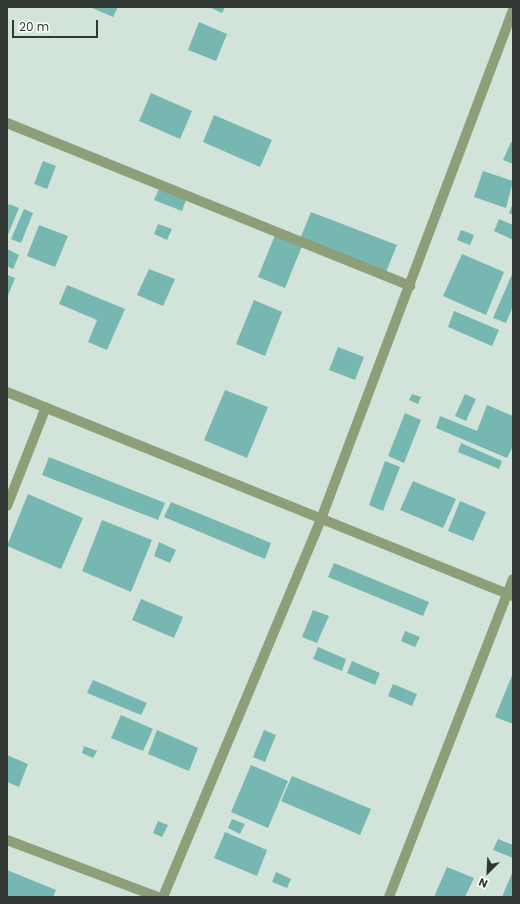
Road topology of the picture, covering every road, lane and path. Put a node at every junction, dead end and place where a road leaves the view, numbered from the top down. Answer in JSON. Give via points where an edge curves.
{"nodes":[{"id":1,"x":513,"y":10,"type":"edge"},
{"id":2,"x":7,"y":123,"type":"edge"},
{"id":3,"x":410,"y":286,"type":"junction"},
{"id":4,"x":7,"y":392,"type":"edge"},
{"id":5,"x":46,"y":407,"type":"junction"},
{"id":6,"x":7,"y":506,"type":"edge"},
{"id":7,"x":320,"y":519,"type":"junction"},
{"id":8,"x":513,"y":579,"type":"edge"},
{"id":9,"x":510,"y":595,"type":"edge"},
{"id":10,"x":7,"y":840,"type":"edge"},
{"id":11,"x":158,"y":897,"type":"edge"},
{"id":12,"x":163,"y":897,"type":"edge"},
{"id":13,"x":389,"y":897,"type":"edge"}],
"edges":[{"from":1,"to":3,"type":"street"},
{"from":2,"to":3,"type":"street"},
{"from":3,"to":7,"type":"street"},
{"from":4,"to":5,"type":"street"},
{"from":5,"to":6,"type":"street"},
{"from":5,"to":7,"type":"street"},
{"from":7,"to":9,"type":"street"},
{"from":7,"to":12,"type":"street"},
{"from":8,"to":9,"type":"street"},
{"from":9,"to":13,"type":"street"},
{"from":10,"to":11,"type":"street"}]}
